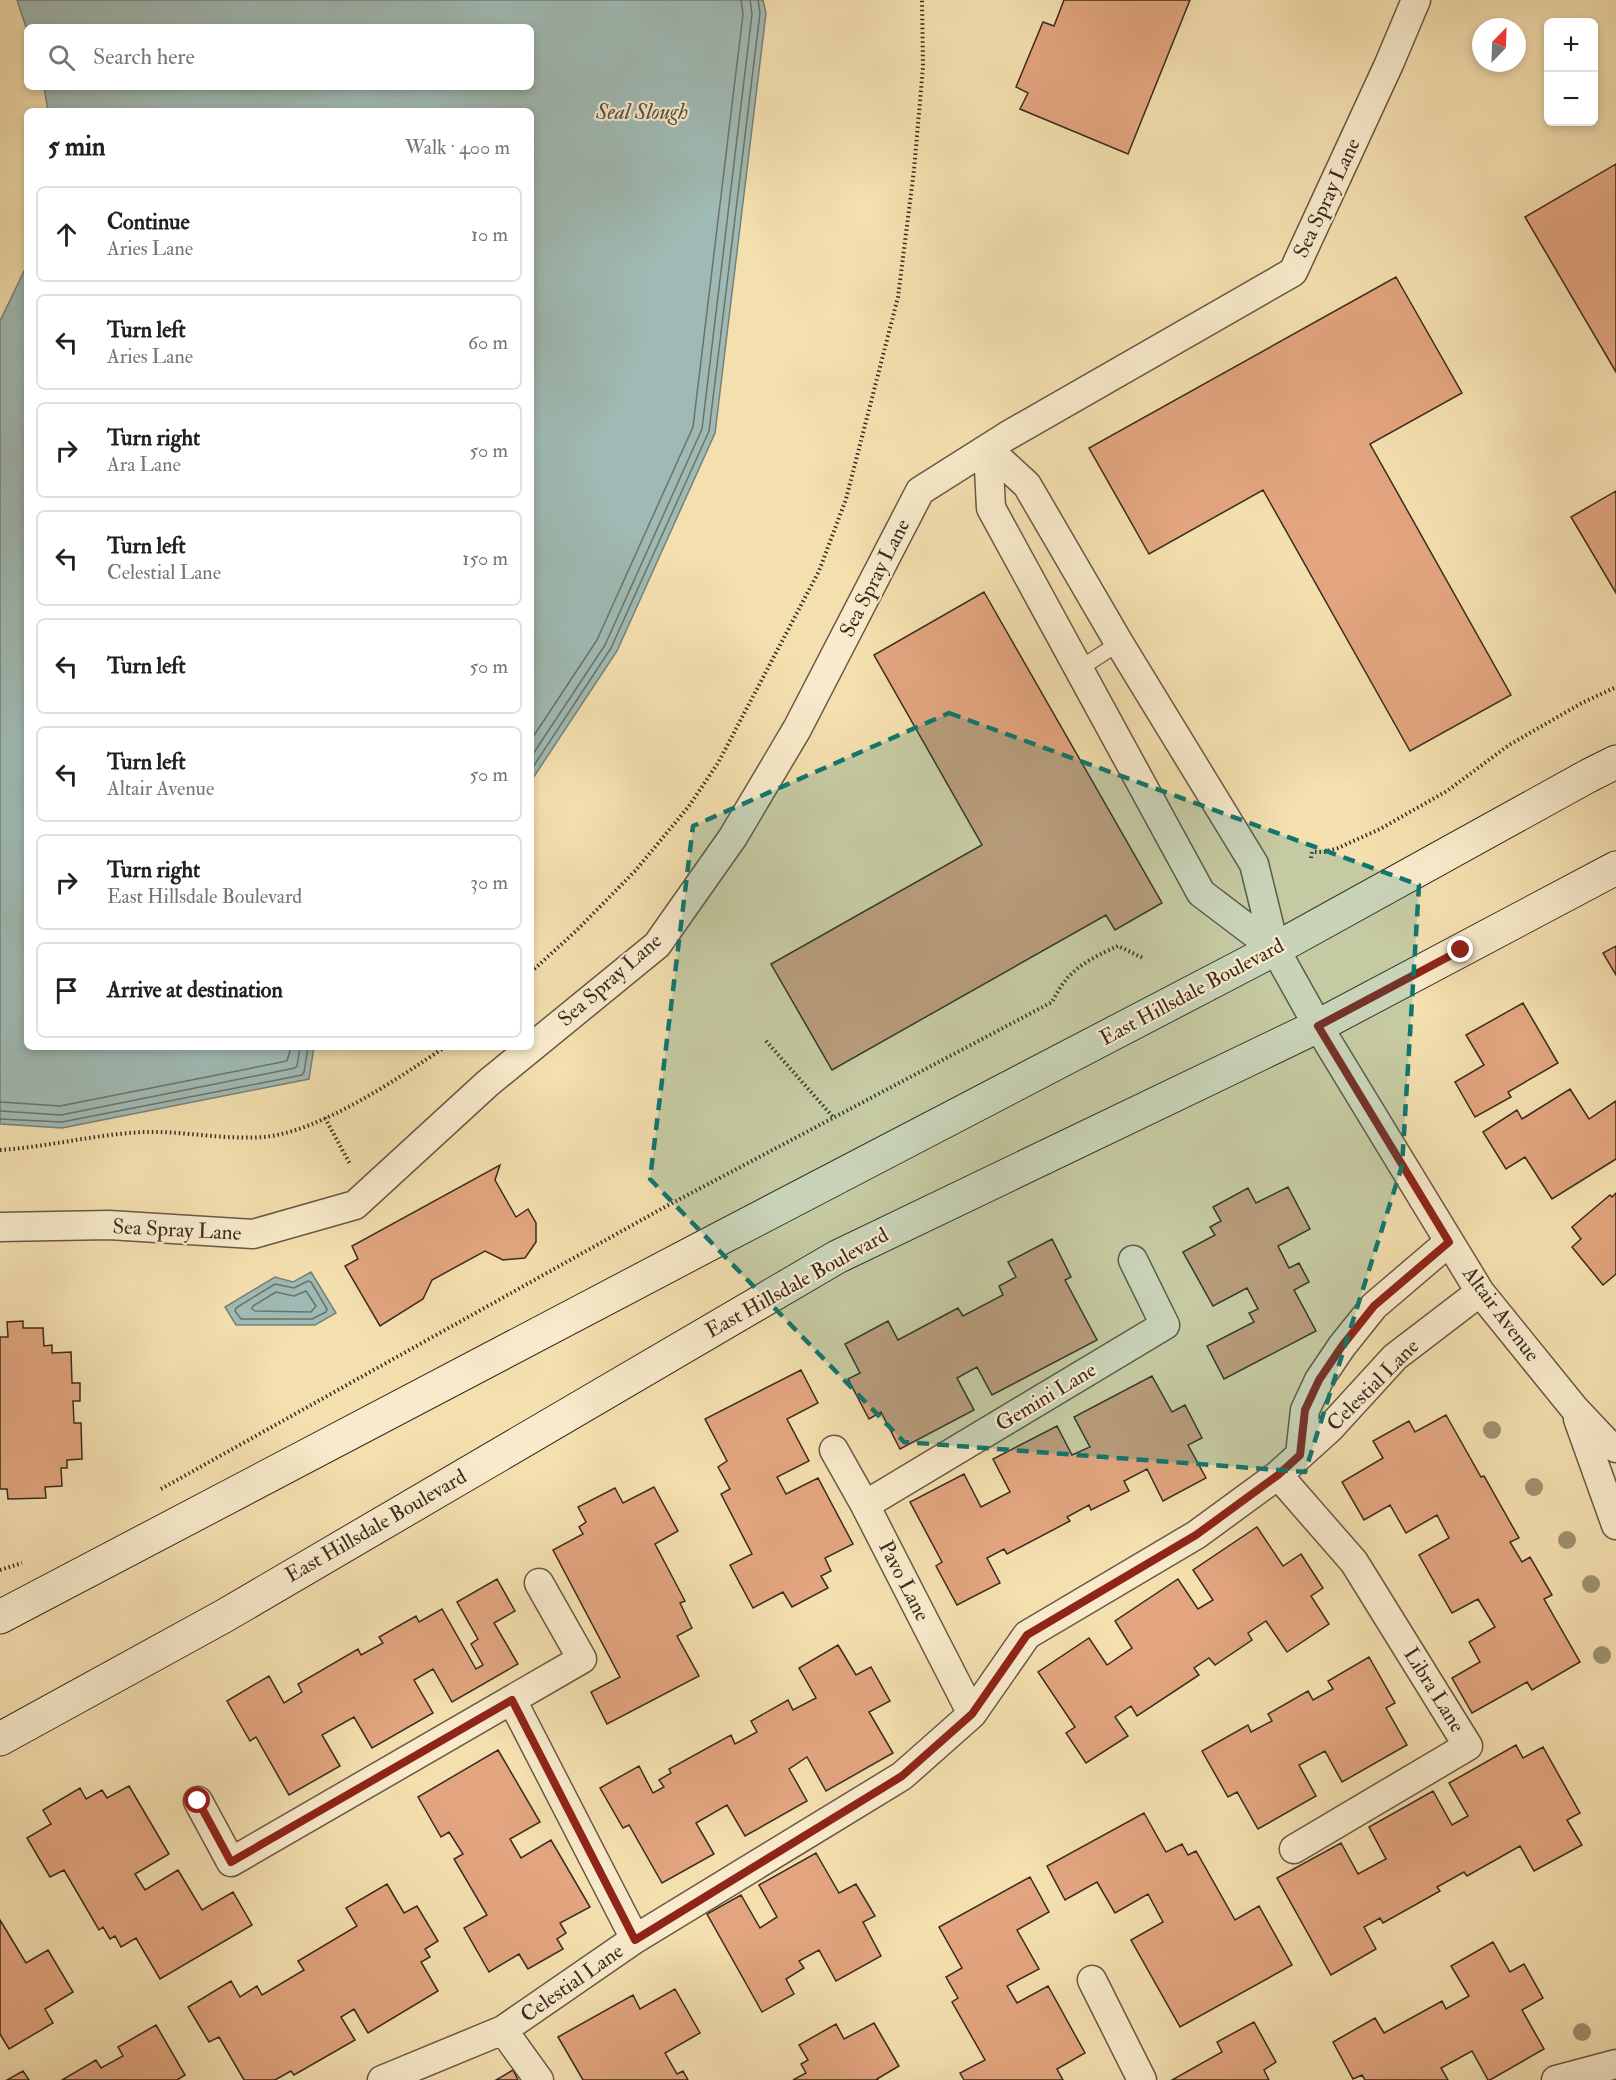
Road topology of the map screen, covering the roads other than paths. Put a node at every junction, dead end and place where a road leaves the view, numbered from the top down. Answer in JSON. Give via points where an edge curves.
{"nodes":[{"id":1,"x":1416,"y":0,"type":"edge"},
{"id":2,"x":988,"y":448,"type":"junction"},
{"id":3,"x":1119,"y":644,"type":"junction"},
{"id":4,"x":1079,"y":669,"type":"junction"},
{"id":5,"x":1616,"y":762,"type":"edge"},
{"id":6,"x":1616,"y":868,"type":"edge"},
{"id":7,"x":1275,"y":949,"type":"junction"},
{"id":8,"x":1318,"y":1026,"type":"junction"},
{"id":9,"x":534,"y":1045,"type":"edge"},
{"id":10,"x":528,"y":1050,"type":"edge"},
{"id":11,"x":0,"y":1227,"type":"edge"},
{"id":12,"x":1449,"y":1242,"type":"junction"},
{"id":13,"x":1133,"y":1260,"type":"dead end"},
{"id":14,"x":1480,"y":1292,"type":"junction"},
{"id":15,"x":1574,"y":1408,"type":"junction"},
{"id":16,"x":1616,"y":1449,"type":"edge"},
{"id":17,"x":834,"y":1450,"type":"dead end"},
{"id":18,"x":1300,"y":1455,"type":"junction"},
{"id":19,"x":1278,"y":1475,"type":"junction"},
{"id":20,"x":865,"y":1505,"type":"junction"},
{"id":21,"x":1616,"y":1526,"type":"edge"},
{"id":22,"x":538,"y":1583,"type":"dead end"},
{"id":23,"x":0,"y":1617,"type":"edge"},
{"id":24,"x":512,"y":1700,"type":"junction"},
{"id":25,"x":972,"y":1714,"type":"junction"},
{"id":26,"x":0,"y":1739,"type":"edge"},
{"id":27,"x":198,"y":1801,"type":"dead end"},
{"id":28,"x":1294,"y":1849,"type":"dead end"},
{"id":29,"x":635,"y":1940,"type":"junction"},
{"id":30,"x":1092,"y":1980,"type":"dead end"},
{"id":31,"x":503,"y":2030,"type":"junction"},
{"id":32,"x":1616,"y":2064,"type":"edge"},
{"id":33,"x":382,"y":2080,"type":"edge"},
{"id":34,"x":539,"y":2080,"type":"edge"},
{"id":35,"x":1142,"y":2080,"type":"edge"},
{"id":36,"x":1556,"y":2080,"type":"edge"}],
"edges":[{"from":1,"to":2,"type":"street","name":"Sea Spray Lane","via":[[1293,272]]},
{"from":2,"to":3,"type":"street","via":[[1027,485]]},
{"from":2,"to":4,"type":"street","via":[[990,508]]},
{"from":2,"to":9,"type":"street","name":"Sea Spray Lane","via":[[920,490],[791,739],[733,837],[657,945]]},
{"from":3,"to":4,"type":"lane"},
{"from":3,"to":7,"type":"street","via":[[1254,864]]},
{"from":4,"to":7,"type":"street","via":[[1201,893]]},
{"from":5,"to":7,"type":"main road","name":"East Hillsdale Boulevard"},
{"from":6,"to":8,"type":"main road","name":"East Hillsdale Boulevard"},
{"from":7,"to":8,"type":"street","name":"Altair Avenue"},
{"from":7,"to":23,"type":"main road","name":"East Hillsdale Boulevard"},
{"from":8,"to":12,"type":"street","name":"Altair Avenue"},
{"from":8,"to":26,"type":"main road","name":"East Hillsdale Boulevard","via":[[837,1257],[224,1616]]},
{"from":10,"to":11,"type":"street","name":"Sea Spray Lane","via":[[355,1204],[253,1234],[109,1225]]},
{"from":12,"to":14,"type":"street","name":"Altair Avenue"},
{"from":12,"to":18,"type":"street","via":[[1374,1306],[1342,1346],[1305,1410]]},
{"from":13,"to":20,"type":"street","name":"Gemini Lane","via":[[1165,1325]]},
{"from":14,"to":15,"type":"street","name":"Altair Avenue"},
{"from":14,"to":18,"type":"street","name":"Celestial Lane","via":[[1395,1357]]},
{"from":15,"to":16,"type":"street","name":"Altair Avenue"},
{"from":15,"to":21,"type":"street"},
{"from":17,"to":20,"type":"street","name":"Pavo Lane"},
{"from":18,"to":19,"type":"street","name":"Celestial Lane"},
{"from":19,"to":25,"type":"street","name":"Celestial Lane","via":[[1196,1535],[1027,1635]]},
{"from":19,"to":28,"type":"street","name":"Libra Lane","via":[[1354,1562],[1468,1746]]},
{"from":20,"to":25,"type":"street","name":"Pavo Lane"},
{"from":22,"to":24,"type":"street","via":[[582,1659]]},
{"from":24,"to":27,"type":"street","via":[[231,1862]]},
{"from":24,"to":29,"type":"street"},
{"from":25,"to":29,"type":"street","name":"Celestial Lane","via":[[902,1776]]},
{"from":29,"to":31,"type":"street","name":"Celestial Lane"},
{"from":30,"to":35,"type":"street"},
{"from":31,"to":33,"type":"street","name":"Celestial Lane"},
{"from":31,"to":34,"type":"street"},
{"from":32,"to":36,"type":"street"}]}
